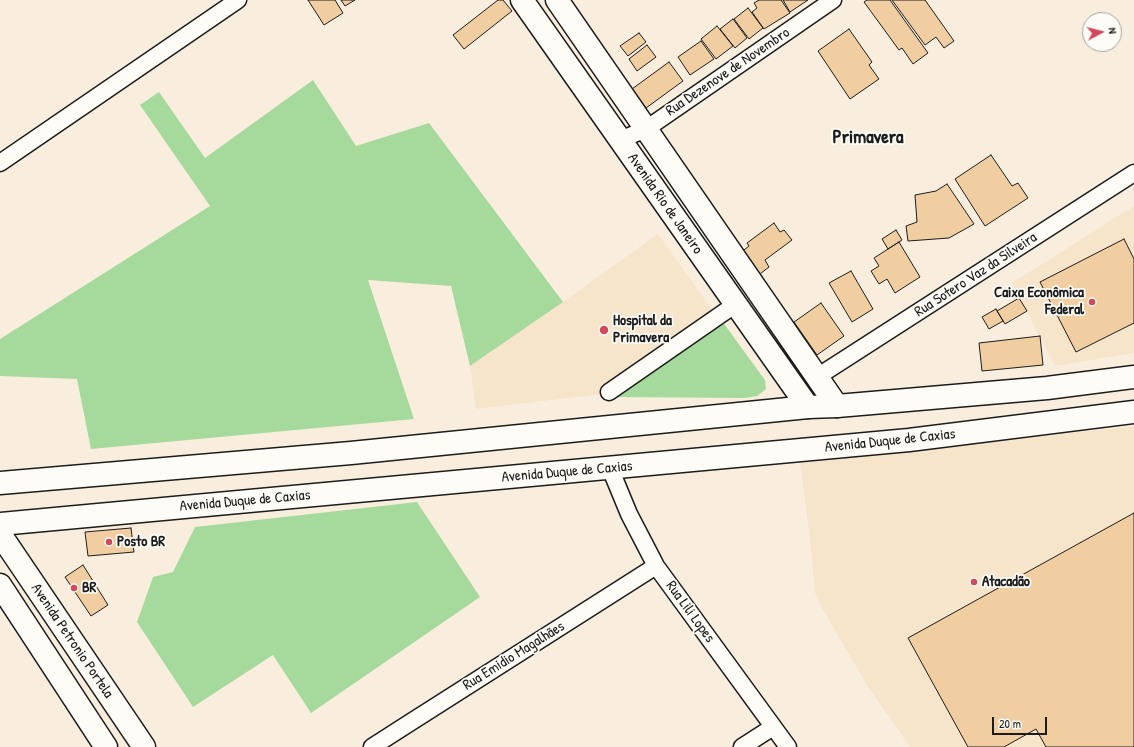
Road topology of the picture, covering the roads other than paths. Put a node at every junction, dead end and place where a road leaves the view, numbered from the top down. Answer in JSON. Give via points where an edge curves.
{"nodes":[{"id":1,"x":238,"y":0,"type":"edge"},
{"id":2,"x":522,"y":0,"type":"edge"},
{"id":3,"x":556,"y":0,"type":"edge"},
{"id":4,"x":833,"y":0,"type":"edge"},
{"id":5,"x":646,"y":129,"type":"junction"},
{"id":6,"x":620,"y":140,"type":"junction"},
{"id":7,"x":0,"y":164,"type":"edge"},
{"id":8,"x":1134,"y":173,"type":"edge"},
{"id":9,"x":736,"y":304,"type":"junction"},
{"id":10,"x":817,"y":377,"type":"junction"},
{"id":11,"x":1134,"y":377,"type":"edge"},
{"id":12,"x":610,"y":392,"type":"dead end"},
{"id":13,"x":837,"y":406,"type":"junction"},
{"id":14,"x":808,"y":407,"type":"junction"},
{"id":15,"x":1134,"y":412,"type":"edge"},
{"id":16,"x":610,"y":468,"type":"junction"},
{"id":17,"x":0,"y":483,"type":"edge"},
{"id":18,"x":0,"y":524,"type":"edge"},
{"id":19,"x":0,"y":534,"type":"edge"},
{"id":20,"x":656,"y":566,"type":"junction"},
{"id":21,"x":0,"y":585,"type":"edge"},
{"id":22,"x":773,"y":726,"type":"junction"},
{"id":23,"x":106,"y":747,"type":"edge"},
{"id":24,"x":144,"y":747,"type":"edge"},
{"id":25,"x":372,"y":747,"type":"edge"},
{"id":26,"x":742,"y":747,"type":"edge"},
{"id":27,"x":788,"y":747,"type":"edge"}],
"edges":[{"from":1,"to":7,"type":"street"},
{"from":2,"to":6,"type":"main road","name":"Avenida Rio de Janeiro"},
{"from":3,"to":5,"type":"main road","name":"Avenida Rio de Janeiro"},
{"from":4,"to":5,"type":"street","name":"Rua Dezenove de Novembro"},
{"from":5,"to":6,"type":"street","name":"Rua Dezenove de Novembro"},
{"from":5,"to":10,"type":"main road","name":"Avenida Rio de Janeiro"},
{"from":6,"to":9,"type":"main road","name":"Avenida Rio de Janeiro"},
{"from":8,"to":10,"type":"street","name":"Rua Sotero Vaz da Silveira"},
{"from":9,"to":12,"type":"street"},
{"from":9,"to":14,"type":"main road","name":"Avenida Rio de Janeiro"},
{"from":10,"to":13,"type":"main road","name":"Avenida Rio de Janeiro"},
{"from":11,"to":13,"type":"main road","via":[[1047,388]]},
{"from":13,"to":14,"type":"main road"},
{"from":14,"to":17,"type":"main road","via":[[351,453]]},
{"from":15,"to":16,"type":"main road","name":"Avenida Duque de Caxias","via":[[909,440]]},
{"from":16,"to":18,"type":"main road","name":"Avenida Duque de Caxias"},
{"from":16,"to":20,"type":"street","name":"Rua Lili Lopes","via":[[629,514]]},
{"from":19,"to":24,"type":"main road","name":"Avenida Petronio Portela"},
{"from":20,"to":22,"type":"street","name":"Rua Lili Lopes"},
{"from":20,"to":25,"type":"street","name":"Rua Emidio Magalhães"},
{"from":21,"to":23,"type":"main road","name":"Avenida Petronio Portela"},
{"from":22,"to":26,"type":"street"},
{"from":22,"to":27,"type":"street","name":"Rua Lili Lopes"}]}
